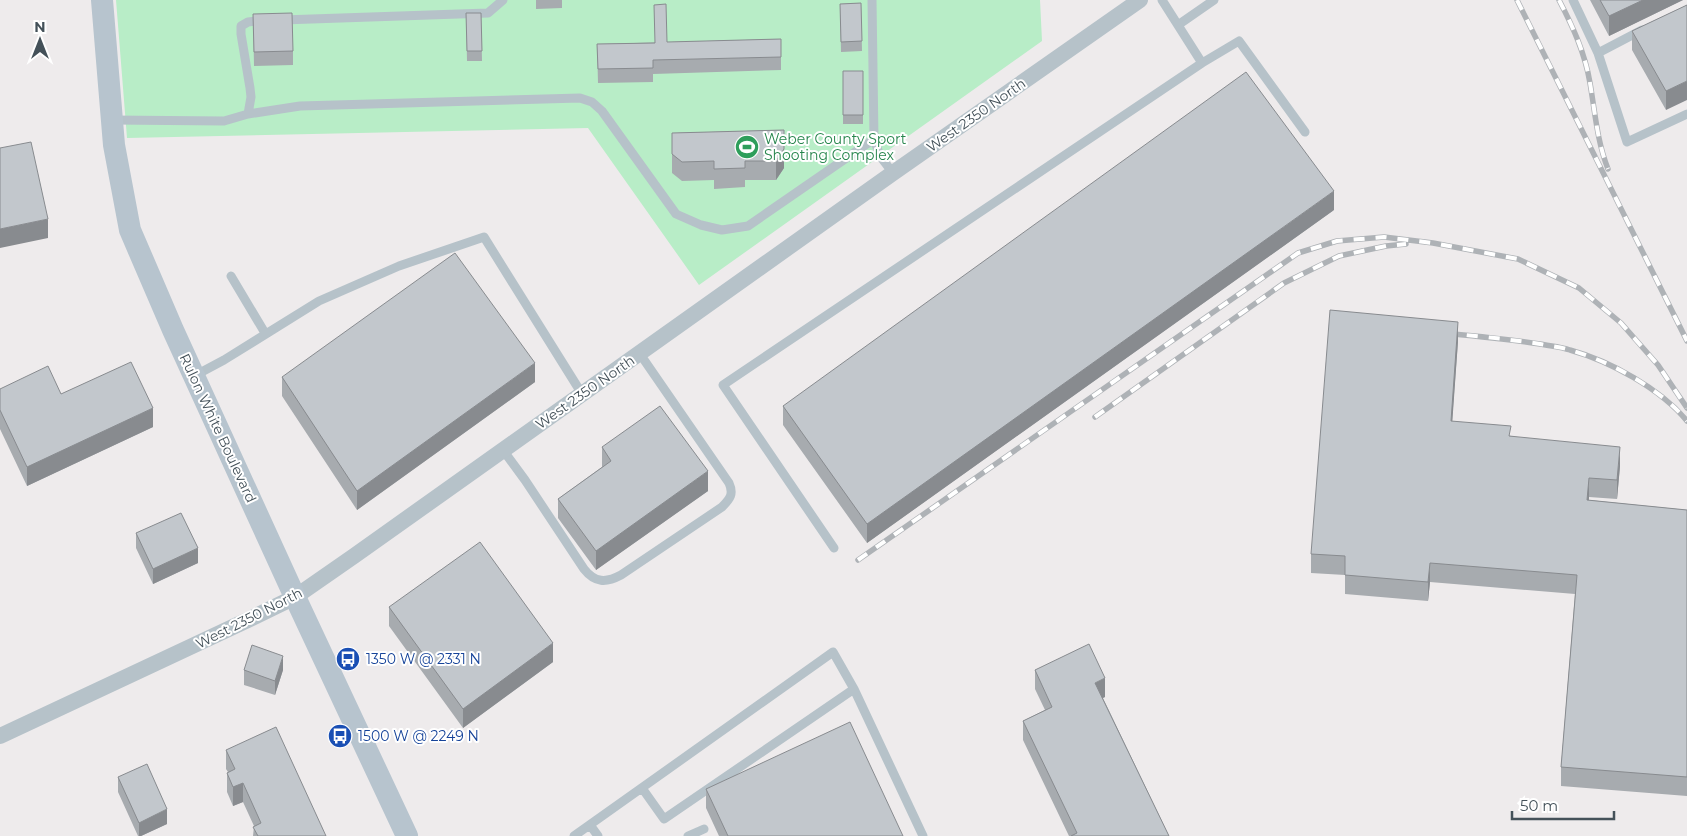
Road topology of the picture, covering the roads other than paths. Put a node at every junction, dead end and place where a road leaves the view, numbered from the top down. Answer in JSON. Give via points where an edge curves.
{"nodes":[{"id":1,"x":102,"y":0,"type":"edge"},
{"id":2,"x":503,"y":0,"type":"edge"},
{"id":3,"x":872,"y":0,"type":"edge"},
{"id":4,"x":1140,"y":0,"type":"edge"},
{"id":5,"x":1162,"y":0,"type":"edge"},
{"id":6,"x":1214,"y":0,"type":"edge"},
{"id":7,"x":1573,"y":0,"type":"edge"},
{"id":8,"x":1178,"y":25,"type":"junction"},
{"id":9,"x":1651,"y":26,"type":"edge"},
{"id":10,"x":1598,"y":52,"type":"junction"},
{"id":11,"x":1202,"y":63,"type":"junction"},
{"id":12,"x":248,"y":114,"type":"junction"},
{"id":13,"x":1687,"y":114,"type":"edge"},
{"id":14,"x":112,"y":120,"type":"junction"},
{"id":15,"x":1305,"y":132,"type":"dead end"},
{"id":16,"x":874,"y":139,"type":"junction"},
{"id":17,"x":893,"y":173,"type":"junction"},
{"id":18,"x":231,"y":276,"type":"dead end"},
{"id":19,"x":265,"y":333,"type":"junction"},
{"id":20,"x":640,"y":354,"type":"junction"},
{"id":21,"x":194,"y":376,"type":"junction"},
{"id":22,"x":582,"y":394,"type":"junction"},
{"id":23,"x":503,"y":450,"type":"junction"},
{"id":24,"x":834,"y":548,"type":"dead end"},
{"id":25,"x":295,"y":597,"type":"junction"},
{"id":26,"x":854,"y":689,"type":"junction"},
{"id":27,"x":0,"y":736,"type":"edge"},
{"id":28,"x":642,"y":788,"type":"junction"},
{"id":29,"x":590,"y":825,"type":"junction"},
{"id":30,"x":704,"y":829,"type":"dead end"},
{"id":31,"x":407,"y":836,"type":"edge"},
{"id":32,"x":574,"y":836,"type":"edge"},
{"id":33,"x":598,"y":836,"type":"edge"},
{"id":34,"x":688,"y":836,"type":"edge"},
{"id":35,"x":923,"y":836,"type":"edge"}],
"edges":[{"from":1,"to":14,"type":"street","name":"Rulon White Boulevard"},
{"from":2,"to":12,"type":"lane","via":[[488,13],[248,22],[241,26],[241,34],[251,98]]},
{"from":3,"to":16,"type":"lane"},
{"from":4,"to":17,"type":"street","name":"West 2350 North"},
{"from":5,"to":8,"type":"lane"},
{"from":6,"to":8,"type":"lane"},
{"from":7,"to":10,"type":"lane"},
{"from":8,"to":11,"type":"lane"},
{"from":9,"to":10,"type":"lane"},
{"from":10,"to":13,"type":"lane","via":[[1627,142]]},
{"from":11,"to":15,"type":"lane","via":[[1239,41]]},
{"from":11,"to":24,"type":"lane","via":[[723,385]]},
{"from":12,"to":14,"type":"lane","via":[[224,121]]},
{"from":12,"to":16,"type":"lane","via":[[300,106],[580,98],[592,102],[602,111],[676,214],[700,225],[722,230],[748,226]]},
{"from":14,"to":21,"type":"street","name":"Rulon White Boulevard","via":[[130,230]]},
{"from":16,"to":17,"type":"lane","via":[[880,156]]},
{"from":17,"to":20,"type":"street","name":"West 2350 North"},
{"from":18,"to":19,"type":"lane"},
{"from":19,"to":21,"type":"lane"},
{"from":19,"to":22,"type":"lane","via":[[319,301],[399,266],[484,237]]},
{"from":20,"to":22,"type":"street","name":"West 2350 North"},
{"from":20,"to":23,"type":"lane","via":[[729,483],[732,496],[722,507],[621,575],[595,580],[584,569]]},
{"from":21,"to":25,"type":"street","name":"Rulon White Boulevard"},
{"from":22,"to":23,"type":"street","name":"West 2350 North"},
{"from":23,"to":25,"type":"street","name":"West 2350 North"},
{"from":25,"to":27,"type":"street","name":"West 2350 North"},
{"from":25,"to":31,"type":"street","name":"Rulon White Boulevard"},
{"from":26,"to":28,"type":"lane","via":[[664,819]]},
{"from":26,"to":28,"type":"lane","via":[[833,652]]},
{"from":26,"to":35,"type":"lane"},
{"from":28,"to":29,"type":"lane"},
{"from":29,"to":32,"type":"lane"},
{"from":29,"to":33,"type":"lane"},
{"from":30,"to":34,"type":"lane"}]}
